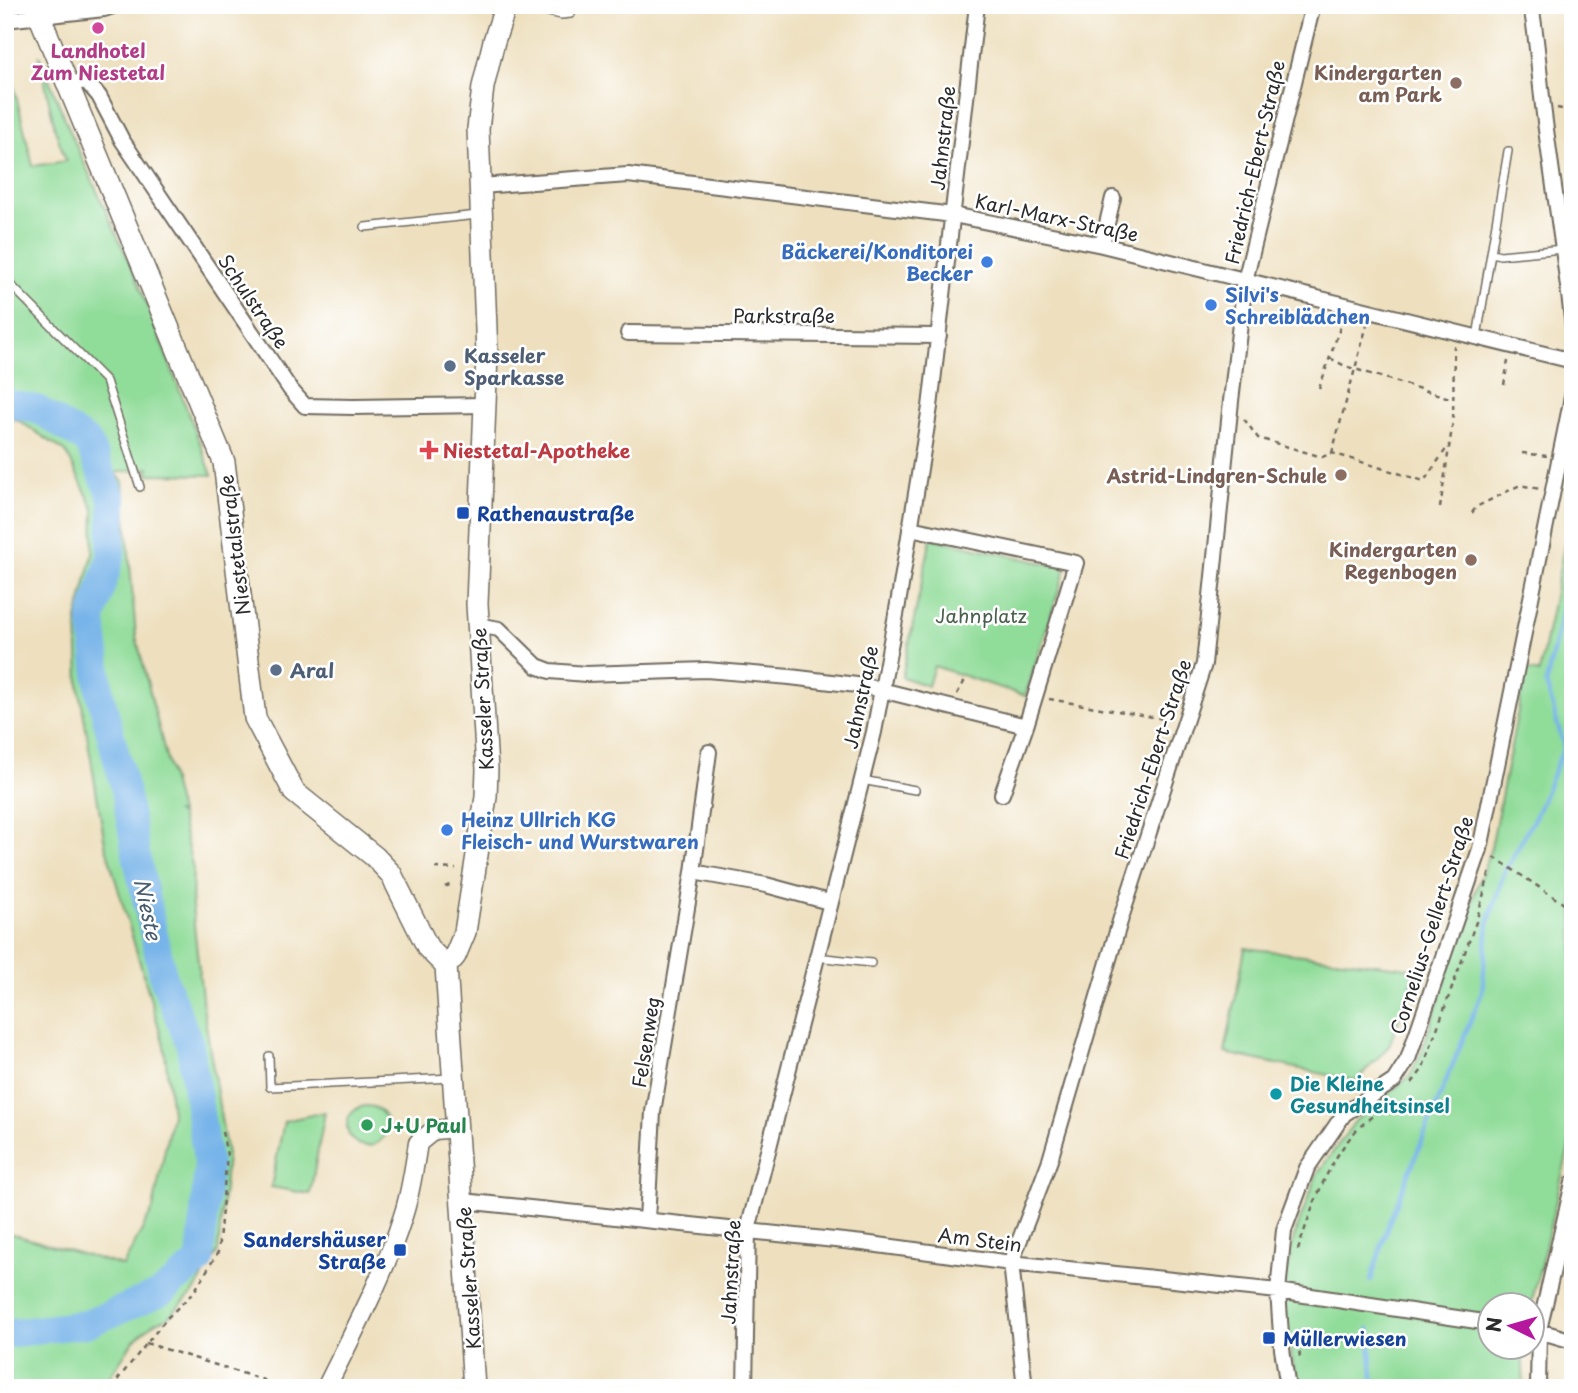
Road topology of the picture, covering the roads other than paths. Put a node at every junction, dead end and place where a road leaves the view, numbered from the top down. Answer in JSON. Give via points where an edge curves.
{"nodes":[{"id":1,"x":117,"y":5,"type":"edge"},
{"id":2,"x":506,"y":5,"type":"edge"},
{"id":3,"x":519,"y":5,"type":"edge"},
{"id":4,"x":573,"y":5,"type":"edge"},
{"id":5,"x":977,"y":5,"type":"edge"},
{"id":6,"x":1312,"y":5,"type":"edge"},
{"id":7,"x":1531,"y":5,"type":"edge"},
{"id":8,"x":37,"y":11,"type":"edge"},
{"id":9,"x":5,"y":20,"type":"edge"},
{"id":10,"x":68,"y":84,"type":"junction"},
{"id":11,"x":1508,"y":151,"type":"dead end"},
{"id":12,"x":481,"y":186,"type":"junction"},
{"id":13,"x":1113,"y":198,"type":"dead end"},
{"id":14,"x":482,"y":215,"type":"junction"},
{"id":15,"x":953,"y":215,"type":"junction"},
{"id":16,"x":365,"y":227,"type":"dead end"},
{"id":17,"x":1102,"y":245,"type":"junction"},
{"id":18,"x":1564,"y":249,"type":"junction"},
{"id":19,"x":1492,"y":253,"type":"junction"},
{"id":20,"x":5,"y":279,"type":"edge"},
{"id":21,"x":1245,"y":281,"type":"junction"},
{"id":22,"x":1573,"y":328,"type":"edge"},
{"id":23,"x":628,"y":333,"type":"dead end"},
{"id":24,"x":939,"y":336,"type":"junction"},
{"id":25,"x":1477,"y":338,"type":"junction"},
{"id":26,"x":1573,"y":361,"type":"edge"},
{"id":27,"x":1573,"y":392,"type":"edge"},
{"id":28,"x":485,"y":405,"type":"junction"},
{"id":29,"x":141,"y":487,"type":"dead end"},
{"id":30,"x":911,"y":528,"type":"junction"},
{"id":31,"x":478,"y":625,"type":"junction"},
{"id":32,"x":881,"y":692,"type":"junction"},
{"id":33,"x":1026,"y":726,"type":"junction"},
{"id":34,"x":709,"y":752,"type":"dead end"},
{"id":35,"x":861,"y":780,"type":"junction"},
{"id":36,"x":915,"y":790,"type":"dead end"},
{"id":37,"x":1002,"y":794,"type":"dead end"},
{"id":38,"x":693,"y":872,"type":"junction"},
{"id":39,"x":829,"y":902,"type":"junction"},
{"id":40,"x":816,"y":957,"type":"junction"},
{"id":41,"x":871,"y":963,"type":"dead end"},
{"id":42,"x":446,"y":966,"type":"junction"},
{"id":43,"x":268,"y":1056,"type":"dead end"},
{"id":44,"x":454,"y":1078,"type":"junction"},
{"id":45,"x":457,"y":1128,"type":"junction"},
{"id":46,"x":1573,"y":1183,"type":"edge"},
{"id":47,"x":463,"y":1201,"type":"junction"},
{"id":48,"x":647,"y":1220,"type":"junction"},
{"id":49,"x":748,"y":1230,"type":"junction"},
{"id":50,"x":1012,"y":1263,"type":"junction"},
{"id":51,"x":1278,"y":1292,"type":"junction"},
{"id":52,"x":1545,"y":1292,"type":"edge"},
{"id":53,"x":1476,"y":1321,"type":"edge"},
{"id":54,"x":1546,"y":1332,"type":"edge"},
{"id":55,"x":1573,"y":1341,"type":"edge"},
{"id":56,"x":1537,"y":1362,"type":"edge"},
{"id":57,"x":326,"y":1388,"type":"edge"},
{"id":58,"x":474,"y":1388,"type":"edge"},
{"id":59,"x":745,"y":1388,"type":"edge"},
{"id":60,"x":1025,"y":1388,"type":"edge"},
{"id":61,"x":1289,"y":1388,"type":"edge"},
{"id":62,"x":1538,"y":1388,"type":"edge"}],
"edges":[{"from":1,"to":8,"type":"street"},
{"from":2,"to":12,"type":"main road","name":"Kasseler Straße","via":[[483,87],[478,129]]},
{"from":3,"to":4,"type":"lane","via":[[561,15],[571,14]]},
{"from":5,"to":15,"type":"street","name":"Jahnstraße"},
{"from":6,"to":21,"type":"street","name":"Friedrich-Ebert-Straße"},
{"from":7,"to":18,"type":"street"},
{"from":8,"to":9,"type":"street"},
{"from":8,"to":10,"type":"main road","name":"Niestetalstraße"},
{"from":10,"to":28,"type":"street","name":"Schulstraße","via":[[86,80],[99,96],[122,141],[305,406]]},
{"from":10,"to":42,"type":"main road","name":"Niestetalstraße","via":[[224,462],[255,718],[294,792],[391,874],[428,948]]},
{"from":11,"to":19,"type":"lane"},
{"from":12,"to":14,"type":"main road","name":"Kasseler Straße"},
{"from":12,"to":15,"type":"street","name":"Karl-Marx-Straße","via":[[628,175]]},
{"from":13,"to":17,"type":"street"},
{"from":14,"to":16,"type":"lane"},
{"from":14,"to":28,"type":"main road","name":"Kasseler Straße"},
{"from":15,"to":17,"type":"street","name":"Karl-Marx-Straße"},
{"from":15,"to":24,"type":"street","name":"Jahnstraße"},
{"from":17,"to":21,"type":"street","name":"Karl-Marx-Straße"},
{"from":18,"to":19,"type":"lane"},
{"from":18,"to":22,"type":"street"},
{"from":19,"to":25,"type":"lane"},
{"from":20,"to":29,"type":"lane","via":[[106,381]]},
{"from":21,"to":25,"type":"street","name":"Karl-Marx-Straße"},
{"from":21,"to":50,"type":"street","name":"Friedrich-Ebert-Straße","via":[[1204,664],[1121,918],[1050,1160]]},
{"from":23,"to":24,"type":"street","name":"Parkstraße"},
{"from":24,"to":30,"type":"street","name":"Jahnstraße"},
{"from":25,"to":26,"type":"street","name":"Karl-Marx-Straße"},
{"from":27,"to":51,"type":"street","name":"Cornelius-Gellert-Straße","via":[[1480,849],[1408,1059],[1394,1081],[1343,1114],[1307,1168],[1283,1230]]},
{"from":28,"to":31,"type":"main road","name":"Kasseler Straße"},
{"from":30,"to":32,"type":"street","name":"Jahnstraße"},
{"from":30,"to":33,"type":"street","via":[[1076,563]]},
{"from":31,"to":32,"type":"street","via":[[499,629],[537,666],[550,671],[706,670],[865,686]]},
{"from":31,"to":42,"type":"main road","name":"Kasseler Straße","via":[[486,797],[465,932]]},
{"from":32,"to":33,"type":"street"},
{"from":32,"to":35,"type":"street","name":"Jahnstraße"},
{"from":33,"to":37,"type":"street"},
{"from":34,"to":38,"type":"street","name":"Felsenweg"},
{"from":35,"to":36,"type":"lane"},
{"from":35,"to":39,"type":"street","name":"Jahnstraße"},
{"from":38,"to":39,"type":"street"},
{"from":38,"to":48,"type":"street","name":"Felsenweg","via":[[653,1112]]},
{"from":39,"to":40,"type":"street","name":"Jahnstraße"},
{"from":40,"to":41,"type":"lane"},
{"from":40,"to":49,"type":"street","name":"Jahnstraße"},
{"from":42,"to":44,"type":"main road","name":"Kasseler Straße"},
{"from":43,"to":44,"type":"lane","via":[[270,1087]]},
{"from":44,"to":45,"type":"main road","name":"Kasseler Straße"},
{"from":45,"to":47,"type":"main road","name":"Kasseler Straße"},
{"from":45,"to":57,"type":"street","via":[[434,1130],[418,1143],[410,1192],[390,1252]]},
{"from":46,"to":52,"type":"street"},
{"from":47,"to":48,"type":"street","name":"Am Stein"},
{"from":47,"to":58,"type":"main road","name":"Kasseler Straße"},
{"from":48,"to":49,"type":"street","name":"Am Stein"},
{"from":49,"to":50,"type":"street","name":"Am Stein"},
{"from":49,"to":59,"type":"street","name":"Jahnstraße"},
{"from":50,"to":51,"type":"street","name":"Am Stein"},
{"from":50,"to":60,"type":"street","name":"Friedrich-Ebert-Straße"},
{"from":51,"to":53,"type":"street","name":"Am Stein"},
{"from":51,"to":61,"type":"street","name":"Cornelius-Gellert-Straße"},
{"from":54,"to":55,"type":"street"},
{"from":56,"to":62,"type":"street"}]}
